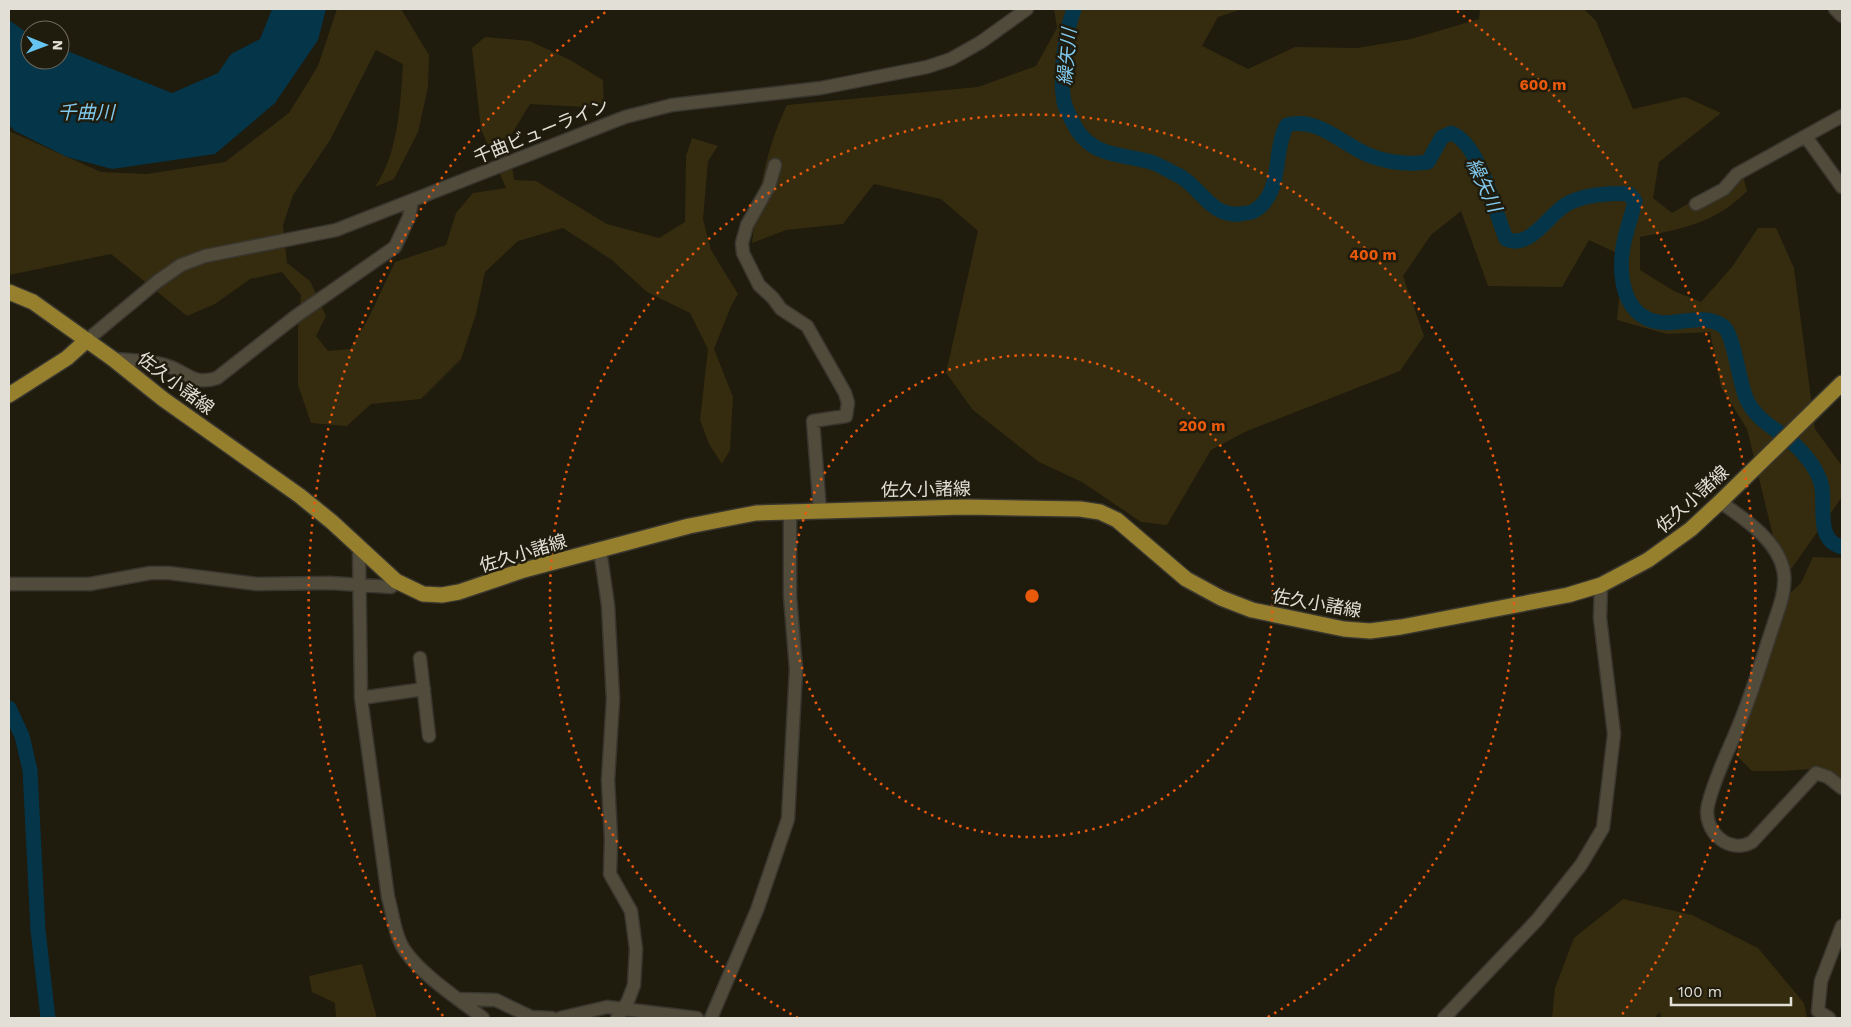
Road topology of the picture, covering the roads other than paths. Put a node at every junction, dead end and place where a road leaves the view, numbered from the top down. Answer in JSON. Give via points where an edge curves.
{"nodes":[{"id":1,"x":1027,"y":9,"type":"edge"},
{"id":2,"x":1835,"y":9,"type":"edge"},
{"id":3,"x":1842,"y":16,"type":"edge"},
{"id":4,"x":1842,"y":116,"type":"edge"},
{"id":5,"x":1806,"y":138,"type":"junction"},
{"id":6,"x":775,"y":165,"type":"dead end"},
{"id":7,"x":1842,"y":187,"type":"edge"},
{"id":8,"x":412,"y":201,"type":"junction"},
{"id":9,"x":1696,"y":204,"type":"dead end"},
{"id":10,"x":9,"y":292,"type":"edge"},
{"id":11,"x":87,"y":340,"type":"junction"},
{"id":12,"x":113,"y":359,"type":"junction"},
{"id":13,"x":1842,"y":383,"type":"edge"},
{"id":14,"x":9,"y":395,"type":"edge"},
{"id":15,"x":1720,"y":502,"type":"junction"},
{"id":16,"x":820,"y":511,"type":"junction"},
{"id":17,"x":790,"y":512,"type":"junction"},
{"id":18,"x":359,"y":549,"type":"junction"},
{"id":19,"x":600,"y":550,"type":"junction"},
{"id":20,"x":396,"y":581,"type":"junction"},
{"id":21,"x":9,"y":584,"type":"edge"},
{"id":22,"x":1601,"y":585,"type":"junction"},
{"id":23,"x":359,"y":586,"type":"junction"},
{"id":24,"x":420,"y":658,"type":"dead end"},
{"id":25,"x":424,"y":689,"type":"junction"},
{"id":26,"x":361,"y":698,"type":"junction"},
{"id":27,"x":429,"y":736,"type":"dead end"},
{"id":28,"x":1842,"y":788,"type":"edge"},
{"id":29,"x":1842,"y":926,"type":"edge"},
{"id":30,"x":459,"y":999,"type":"junction"},
{"id":31,"x":620,"y":1013,"type":"edge"},
{"id":32,"x":483,"y":1018,"type":"edge"},
{"id":33,"x":552,"y":1018,"type":"edge"},
{"id":34,"x":560,"y":1018,"type":"edge"},
{"id":35,"x":697,"y":1018,"type":"edge"},
{"id":36,"x":712,"y":1018,"type":"edge"},
{"id":37,"x":1444,"y":1018,"type":"edge"},
{"id":38,"x":1829,"y":1018,"type":"edge"}],
"edges":[{"from":1,"to":8,"type":"street","name":"千曲ビューライン","via":[[982,42],[927,67],[821,88],[672,105],[625,117]]},
{"from":2,"to":3,"type":"street"},
{"from":4,"to":5,"type":"street"},
{"from":5,"to":7,"type":"street"},
{"from":5,"to":9,"type":"street","via":[[1737,174],[1724,189]]},
{"from":6,"to":16,"type":"street","via":[[769,186],[747,226],[743,253],[758,285],[781,309],[807,326],[845,393],[848,404],[846,416],[812,421]]},
{"from":8,"to":11,"type":"street","name":"千曲ビューライン","via":[[336,230],[236,248],[181,265]]},
{"from":8,"to":12,"type":"street","via":[[409,217],[395,247],[296,316],[217,378],[205,382],[167,365]]},
{"from":10,"to":11,"type":"main road","name":"佐久小諸線","via":[[33,302]]},
{"from":11,"to":12,"type":"main road","name":"佐久小諸線"},
{"from":11,"to":14,"type":"main road","via":[[67,358]]},
{"from":12,"to":18,"type":"main road","name":"佐久小諸線","via":[[163,399],[300,496]]},
{"from":13,"to":15,"type":"main road","name":"佐久小諸線"},
{"from":15,"to":22,"type":"main road","name":"佐久小諸線","via":[[1691,529],[1648,560]]},
{"from":15,"to":28,"type":"street","via":[[1748,520],[1765,539],[1781,562],[1784,587],[1742,716],[1711,794],[1708,818],[1711,829],[1731,846],[1744,847],[1816,773],[1828,777]]},
{"from":16,"to":17,"type":"main road","name":"佐久小諸線"},
{"from":16,"to":22,"type":"main road","name":"佐久小諸線","via":[[964,507],[1100,512],[1131,530],[1186,579],[1221,598],[1252,610],[1344,629],[1402,627],[1555,598]]},
{"from":17,"to":19,"type":"main road","name":"佐久小諸線","via":[[756,512],[727,517]]},
{"from":17,"to":36,"type":"street","via":[[790,596],[796,669],[788,820],[757,910]]},
{"from":18,"to":20,"type":"main road","name":"佐久小諸線"},
{"from":18,"to":23,"type":"street"},
{"from":19,"to":20,"type":"main road","name":"佐久小諸線","via":[[442,595],[423,594]]},
{"from":19,"to":31,"type":"street","via":[[608,605],[612,699],[608,780],[610,874],[630,910],[636,949],[634,985]]},
{"from":20,"to":23,"type":"street","via":[[391,587]]},
{"from":21,"to":23,"type":"street","via":[[90,584],[150,573],[169,573],[257,584]]},
{"from":22,"to":37,"type":"street","via":[[1600,618],[1614,734],[1603,828],[1581,865],[1537,920]]},
{"from":23,"to":26,"type":"street"},
{"from":24,"to":25,"type":"street"},
{"from":25,"to":26,"type":"street"},
{"from":25,"to":27,"type":"street"},
{"from":26,"to":30,"type":"street","via":[[393,920],[405,952]]},
{"from":29,"to":38,"type":"street","via":[[1821,981],[1818,1011]]},
{"from":30,"to":32,"type":"street"},
{"from":30,"to":33,"type":"street","via":[[496,1000],[531,1016]]},
{"from":31,"to":34,"type":"street","via":[[594,1009]]},
{"from":31,"to":35,"type":"street"}]}
